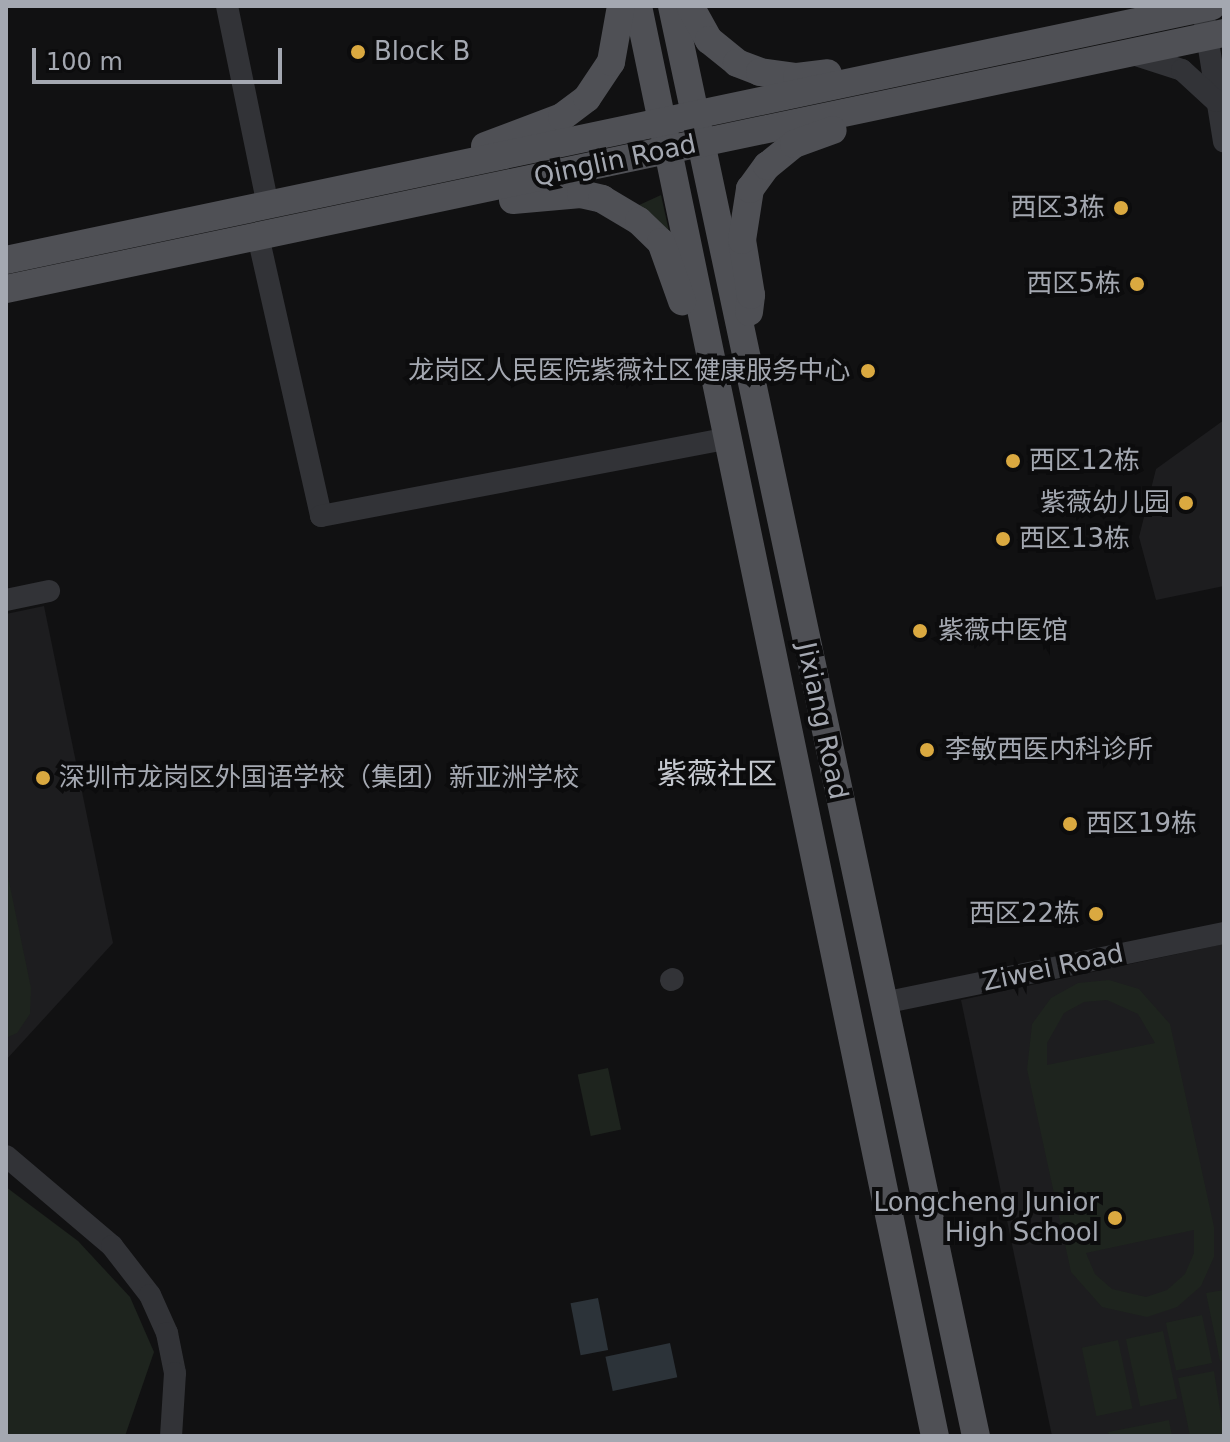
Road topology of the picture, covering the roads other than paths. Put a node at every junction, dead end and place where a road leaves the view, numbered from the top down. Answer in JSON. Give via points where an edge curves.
{"nodes":[{"id":1,"x":227,"y":6,"type":"edge"},
{"id":2,"x":621,"y":6,"type":"edge"},
{"id":3,"x":638,"y":6,"type":"edge"},
{"id":4,"x":672,"y":6,"type":"edge"},
{"id":5,"x":690,"y":6,"type":"edge"},
{"id":6,"x":1156,"y":6,"type":"edge"},
{"id":7,"x":1197,"y":8,"type":"edge"},
{"id":8,"x":1129,"y":24,"type":"junction"},
{"id":9,"x":1207,"y":37,"type":"edge"},
{"id":10,"x":1120,"y":55,"type":"junction"},
{"id":11,"x":1224,"y":66,"type":"edge"},
{"id":12,"x":894,"y":89,"type":"junction"},
{"id":13,"x":1216,"y":101,"type":"junction"},
{"id":14,"x":696,"y":115,"type":"junction"},
{"id":15,"x":662,"y":122,"type":"junction"},
{"id":16,"x":1224,"y":141,"type":"edge"},
{"id":17,"x":702,"y":143,"type":"junction"},
{"id":18,"x":668,"y":150,"type":"junction"},
{"id":19,"x":459,"y":165,"type":"junction"},
{"id":20,"x":404,"y":176,"type":"junction"},
{"id":21,"x":462,"y":194,"type":"junction"},
{"id":22,"x":268,"y":205,"type":"junction"},
{"id":23,"x":363,"y":214,"type":"junction"},
{"id":24,"x":258,"y":236,"type":"junction"},
{"id":25,"x":6,"y":260,"type":"edge"},
{"id":26,"x":6,"y":289,"type":"edge"},
{"id":27,"x":741,"y":340,"type":"junction"},
{"id":28,"x":709,"y":350,"type":"junction"},
{"id":29,"x":728,"y":438,"type":"junction"},
{"id":30,"x":49,"y":591,"type":"dead end"},
{"id":31,"x":6,"y":600,"type":"edge"},
{"id":32,"x":1224,"y":933,"type":"edge"},
{"id":33,"x":883,"y":1003,"type":"junction"},
{"id":34,"x":6,"y":1156,"type":"edge"},
{"id":35,"x":171,"y":1436,"type":"edge"},
{"id":36,"x":935,"y":1436,"type":"edge"},
{"id":37,"x":976,"y":1436,"type":"edge"}],
"edges":[{"from":1,"to":22,"type":"street"},
{"from":2,"to":19,"type":"main road","via":[[611,62],[587,98],[562,117],[495,140]]},
{"from":3,"to":15,"type":"main road","name":"Jixiang Road"},
{"from":4,"to":14,"type":"main road","name":"Jixiang Road"},
{"from":5,"to":12,"type":"main road","via":[[709,40],[737,63],[797,77],[867,69]]},
{"from":6,"to":8,"type":"street"},
{"from":7,"to":8,"type":"main road","name":"Qinglin Road"},
{"from":7,"to":9,"type":"street"},
{"from":8,"to":12,"type":"main road","name":"Qinglin Road"},
{"from":9,"to":10,"type":"main road","name":"Qinglin Road"},
{"from":9,"to":13,"type":"street","via":[[1197,72]]},
{"from":10,"to":12,"type":"main road","name":"Qinglin Road"},
{"from":10,"to":13,"type":"street","via":[[1164,60]]},
{"from":11,"to":13,"type":"street"},
{"from":12,"to":14,"type":"main road","name":"Qinglin Road"},
{"from":12,"to":17,"type":"main road","name":"Qinglin Road"},
{"from":12,"to":27,"type":"main road","via":[[882,114],[794,144],[750,189],[742,240],[751,295]]},
{"from":13,"to":16,"type":"street"},
{"from":14,"to":15,"type":"main road","name":"Qinglin Road"},
{"from":14,"to":17,"type":"main road","name":"Jixiang Road"},
{"from":15,"to":18,"type":"main road","name":"Jixiang Road"},
{"from":15,"to":19,"type":"main road","name":"Qinglin Road"},
{"from":17,"to":18,"type":"main road","name":"Qinglin Road"},
{"from":17,"to":27,"type":"main road","name":"Jixiang Road"},
{"from":18,"to":21,"type":"main road","name":"Qinglin Road"},
{"from":18,"to":28,"type":"main road","name":"Jixiang Road"},
{"from":19,"to":20,"type":"main road","name":"Qinglin Road"},
{"from":20,"to":22,"type":"main road","name":"Qinglin Road"},
{"from":20,"to":23,"type":"main road","via":[[437,179],[438,184]]},
{"from":21,"to":23,"type":"main road","name":"Qinglin Road"},
{"from":21,"to":28,"type":"main road","via":[[491,204],[581,194],[602,199],[639,221],[661,242],[678,280],[683,311]]},
{"from":22,"to":25,"type":"main road","name":"Qinglin Road"},
{"from":23,"to":24,"type":"main road","name":"Qinglin Road"},
{"from":24,"to":26,"type":"main road","name":"Qinglin Road"},
{"from":24,"to":29,"type":"street","via":[[321,516]]},
{"from":27,"to":33,"type":"main road","name":"Jixiang Road"},
{"from":28,"to":29,"type":"main road","name":"Jixiang Road"},
{"from":29,"to":36,"type":"main road","name":"Jixiang Road"},
{"from":30,"to":31,"type":"street"},
{"from":32,"to":33,"type":"street","name":"Ziwei Road"},
{"from":33,"to":37,"type":"main road","name":"Jixiang Road"},
{"from":34,"to":35,"type":"street","via":[[112,1246],[150,1295],[167,1333],[175,1373]]}]}
